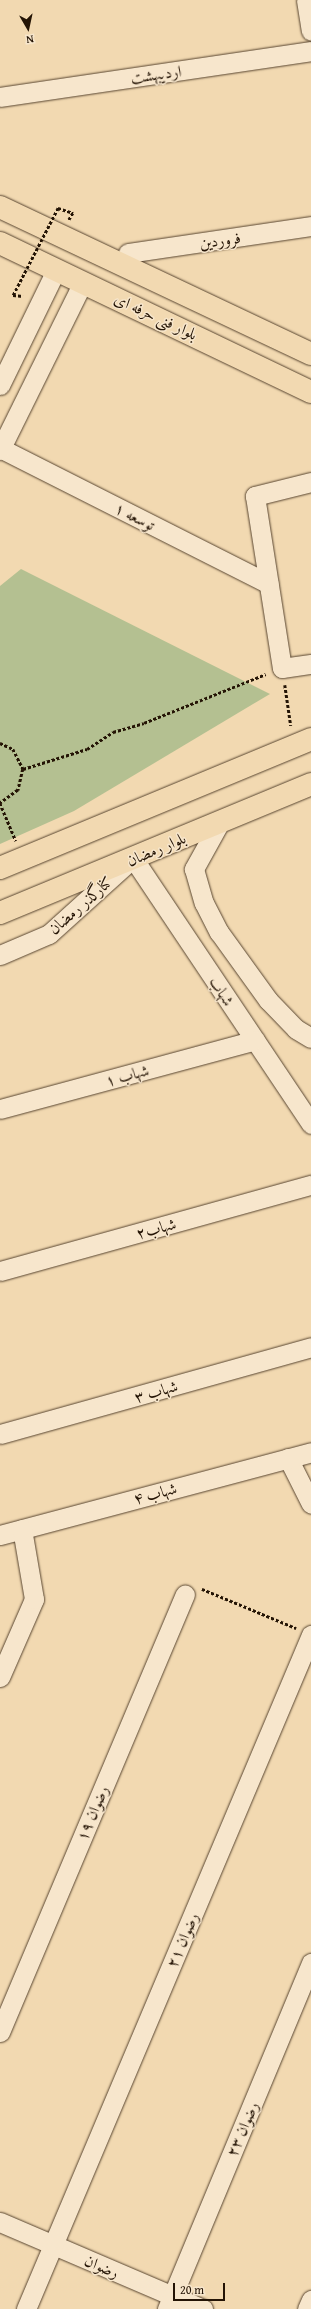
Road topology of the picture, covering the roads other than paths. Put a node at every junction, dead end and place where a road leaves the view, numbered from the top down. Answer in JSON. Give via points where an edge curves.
{"nodes":[{"id":1,"x":306,"y":0,"type":"edge"},
{"id":2,"x":311,"y":31,"type":"edge"},
{"id":3,"x":311,"y":51,"type":"edge"},
{"id":4,"x":0,"y":97,"type":"edge"},
{"id":5,"x":0,"y":206,"type":"edge"},
{"id":6,"x":311,"y":226,"type":"edge"},
{"id":7,"x":0,"y":243,"type":"edge"},
{"id":8,"x":128,"y":253,"type":"dead end"},
{"id":9,"x":56,"y":270,"type":"junction"},
{"id":10,"x":83,"y":282,"type":"junction"},
{"id":11,"x":311,"y":354,"type":"edge"},
{"id":12,"x":0,"y":385,"type":"edge"},
{"id":13,"x":311,"y":392,"type":"edge"},
{"id":14,"x":0,"y":449,"type":"edge"},
{"id":15,"x":311,"y":482,"type":"edge"},
{"id":16,"x":269,"y":584,"type":"junction"},
{"id":17,"x":311,"y":664,"type":"edge"},
{"id":18,"x":303,"y":743,"type":"edge"},
{"id":19,"x":311,"y":784,"type":"edge"},
{"id":20,"x":220,"y":822,"type":"junction"},
{"id":21,"x":133,"y":858,"type":"junction"},
{"id":22,"x":0,"y":868,"type":"edge"},
{"id":23,"x":0,"y":913,"type":"edge"},
{"id":24,"x":0,"y":955,"type":"edge"},
{"id":25,"x":311,"y":1038,"type":"edge"},
{"id":26,"x":255,"y":1040,"type":"junction"},
{"id":27,"x":0,"y":1109,"type":"edge"},
{"id":28,"x":311,"y":1124,"type":"edge"},
{"id":29,"x":311,"y":1185,"type":"edge"},
{"id":30,"x":0,"y":1271,"type":"edge"},
{"id":31,"x":311,"y":1347,"type":"edge"},
{"id":32,"x":0,"y":1434,"type":"edge"},
{"id":33,"x":311,"y":1452,"type":"edge"},
{"id":34,"x":288,"y":1458,"type":"junction"},
{"id":35,"x":311,"y":1504,"type":"edge"},
{"id":36,"x":22,"y":1529,"type":"junction"},
{"id":37,"x":0,"y":1535,"type":"edge"},
{"id":38,"x":185,"y":1594,"type":"road end"},
{"id":39,"x":307,"y":1633,"type":"edge"},
{"id":40,"x":0,"y":1677,"type":"edge"},
{"id":41,"x":311,"y":1963,"type":"edge"},
{"id":42,"x":0,"y":2032,"type":"edge"},
{"id":43,"x":0,"y":2222,"type":"edge"},
{"id":44,"x":53,"y":2245,"type":"junction"},
{"id":45,"x":311,"y":2300,"type":"edge"},
{"id":46,"x":170,"y":2302,"type":"edge"},
{"id":47,"x":26,"y":2309,"type":"edge"},
{"id":48,"x":203,"y":2309,"type":"edge"},
{"id":49,"x":307,"y":2309,"type":"edge"}],
"edges":[{"from":1,"to":2,"type":"street"},
{"from":3,"to":4,"type":"street","name":"اردیبهشت"},
{"from":5,"to":11,"type":"main road","name":"بلوار فنی حرفه ای"},
{"from":6,"to":8,"type":"street","name":"فروردین"},
{"from":7,"to":9,"type":"main road","name":"بلوار فنی حرفه ای"},
{"from":9,"to":10,"type":"main road","name":"بلوار فنی حرفه ای"},
{"from":9,"to":12,"type":"street"},
{"from":10,"to":13,"type":"main road","name":"بلوار فنی حرفه ای"},
{"from":10,"to":14,"type":"street"},
{"from":14,"to":16,"type":"street","name":"توسعه ۱"},
{"from":15,"to":16,"type":"street","via":[[255,496]]},
{"from":16,"to":17,"type":"street","via":[[282,668]]},
{"from":18,"to":22,"type":"main road"},
{"from":19,"to":20,"type":"main road","name":"بلوار رمضان"},
{"from":20,"to":21,"type":"main road","name":"بلوار رمضان"},
{"from":20,"to":25,"type":"street","via":[[194,868],[204,903],[219,932],[268,1000],[296,1029]]},
{"from":21,"to":23,"type":"main road","name":"بلوار رمضان"},
{"from":21,"to":24,"type":"street","name":"کنارگذر رمضان","via":[[49,934]]},
{"from":21,"to":26,"type":"street","name":"شهاب"},
{"from":26,"to":27,"type":"street","name":"شهاب ۱"},
{"from":26,"to":28,"type":"street","name":"شهاب"},
{"from":29,"to":30,"type":"street","name":"شهاب۲"},
{"from":31,"to":32,"type":"street","name":"شهاب ۳"},
{"from":33,"to":34,"type":"street","name":"شهاب ۴"},
{"from":34,"to":35,"type":"street"},
{"from":34,"to":36,"type":"street","name":"شهاب ۴"},
{"from":36,"to":37,"type":"street","name":"شهاب ۴"},
{"from":36,"to":40,"type":"street","via":[[34,1599]]},
{"from":38,"to":42,"type":"street","name":"رضوان ۱۹"},
{"from":39,"to":44,"type":"street","name":"رضوان ۲۱"},
{"from":41,"to":46,"type":"street","name":"رضوان ۲۳"},
{"from":43,"to":44,"type":"street","name":"رضوان"},
{"from":44,"to":46,"type":"street","name":"رضوان"},
{"from":44,"to":47,"type":"street","name":"رضوان ۲۱"},
{"from":45,"to":49,"type":"street"},
{"from":46,"to":48,"type":"street","name":"رضوان"}]}
